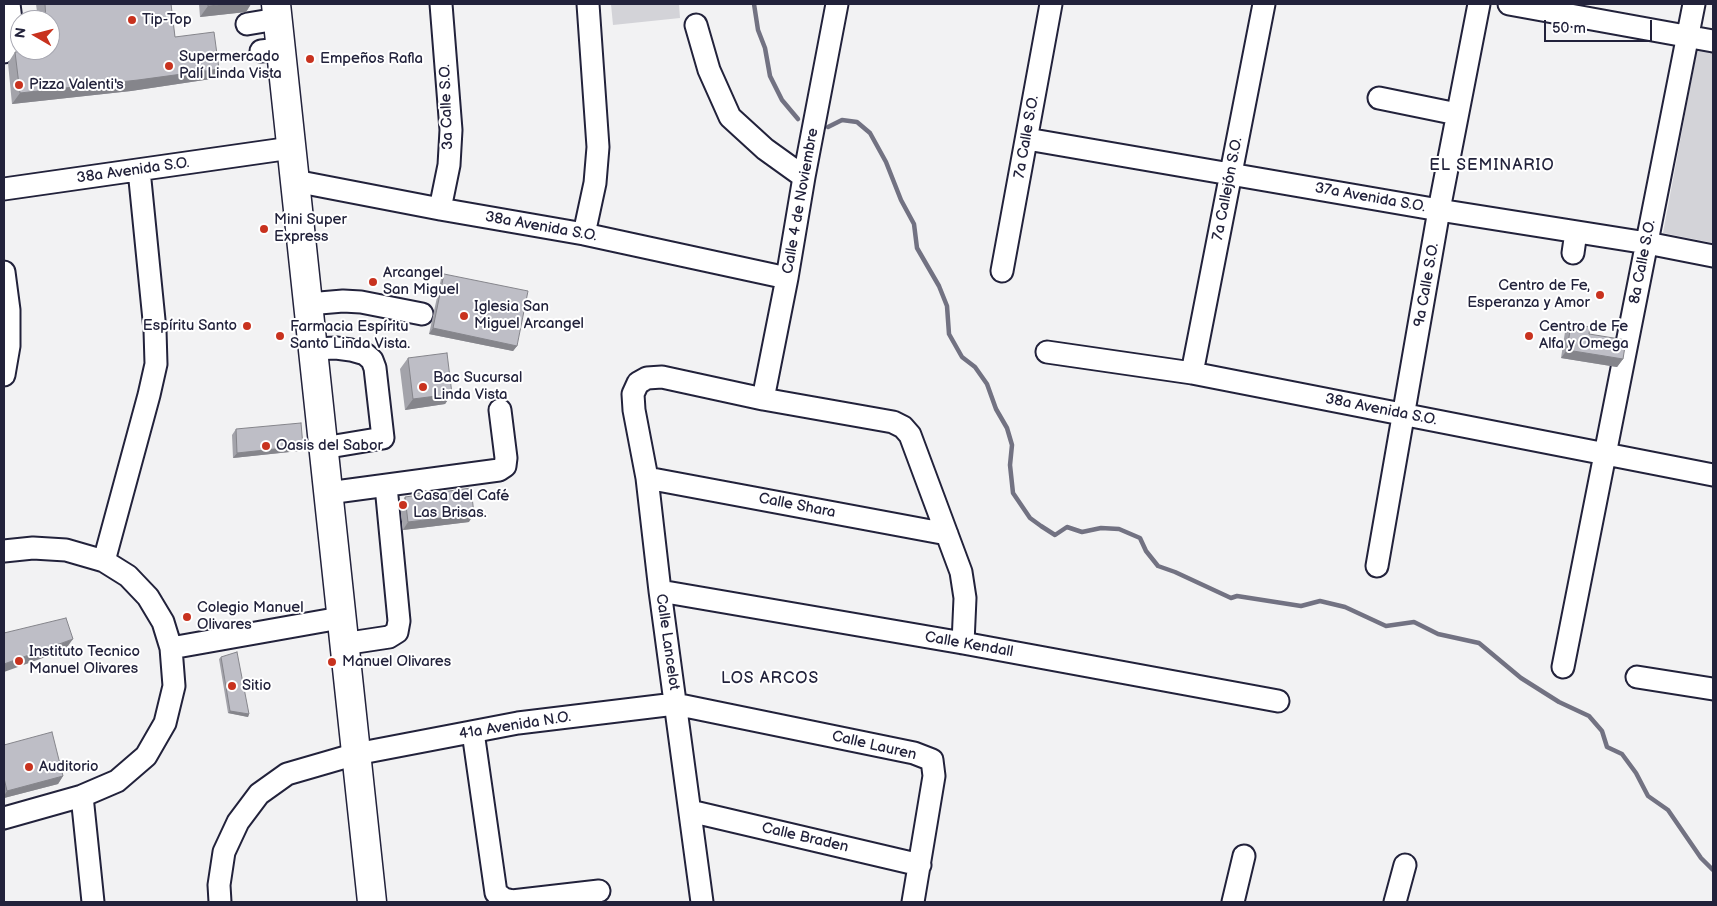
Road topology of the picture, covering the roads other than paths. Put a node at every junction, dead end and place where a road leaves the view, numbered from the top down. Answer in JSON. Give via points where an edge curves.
{"nodes":[{"id":1,"x":9,"y":4,"type":"edge"},
{"id":2,"x":440,"y":4,"type":"edge"},
{"id":3,"x":588,"y":4,"type":"edge"},
{"id":4,"x":836,"y":4,"type":"edge"},
{"id":5,"x":1051,"y":4,"type":"edge"},
{"id":6,"x":1264,"y":4,"type":"edge"},
{"id":7,"x":1479,"y":4,"type":"edge"},
{"id":8,"x":1510,"y":4,"type":"edge"},
{"id":9,"x":1694,"y":4,"type":"edge"},
{"id":10,"x":276,"y":11,"type":"edge"},
{"id":11,"x":247,"y":24,"type":"dead end"},
{"id":12,"x":696,"y":25,"type":"dead end"},
{"id":13,"x":1688,"y":36,"type":"junction"},
{"id":14,"x":1713,"y":41,"type":"edge"},
{"id":15,"x":4,"y":52,"type":"edge"},
{"id":16,"x":1379,"y":98,"type":"dead end"},
{"id":17,"x":1458,"y":114,"type":"junction"},
{"id":18,"x":1027,"y":138,"type":"junction"},
{"id":19,"x":291,"y":148,"type":"junction"},
{"id":20,"x":139,"y":170,"type":"junction"},
{"id":21,"x":1231,"y":174,"type":"junction"},
{"id":22,"x":804,"y":176,"type":"junction"},
{"id":23,"x":295,"y":181,"type":"junction"},
{"id":24,"x":4,"y":189,"type":"edge"},
{"id":25,"x":440,"y":209,"type":"junction"},
{"id":26,"x":1439,"y":210,"type":"junction"},
{"id":27,"x":1576,"y":232,"type":"junction"},
{"id":28,"x":584,"y":234,"type":"junction"},
{"id":29,"x":1647,"y":243,"type":"junction"},
{"id":30,"x":1573,"y":253,"type":"dead end"},
{"id":31,"x":1713,"y":256,"type":"edge"},
{"id":32,"x":1002,"y":271,"type":"dead end"},
{"id":33,"x":4,"y":272,"type":"edge"},
{"id":34,"x":787,"y":278,"type":"junction"},
{"id":35,"x":308,"y":304,"type":"junction"},
{"id":36,"x":422,"y":314,"type":"dead end"},
{"id":37,"x":313,"y":349,"type":"junction"},
{"id":38,"x":1047,"y":352,"type":"dead end"},
{"id":39,"x":1192,"y":374,"type":"junction"},
{"id":40,"x":4,"y":375,"type":"edge"},
{"id":41,"x":763,"y":399,"type":"junction"},
{"id":42,"x":500,"y":410,"type":"dead end"},
{"id":43,"x":1405,"y":415,"type":"junction"},
{"id":44,"x":323,"y":448,"type":"junction"},
{"id":45,"x":1604,"y":455,"type":"junction"},
{"id":46,"x":1713,"y":475,"type":"edge"},
{"id":47,"x":647,"y":478,"type":"junction"},
{"id":48,"x":386,"y":486,"type":"junction"},
{"id":49,"x":328,"y":493,"type":"junction"},
{"id":50,"x":947,"y":534,"type":"junction"},
{"id":51,"x":4,"y":551,"type":"edge"},
{"id":52,"x":104,"y":561,"type":"junction"},
{"id":53,"x":1377,"y":566,"type":"dead end"},
{"id":54,"x":660,"y":591,"type":"junction"},
{"id":55,"x":340,"y":618,"type":"junction"},
{"id":56,"x":963,"y":643,"type":"junction"},
{"id":57,"x":343,"y":644,"type":"junction"},
{"id":58,"x":171,"y":648,"type":"junction"},
{"id":59,"x":1563,"y":667,"type":"dead end"},
{"id":60,"x":1637,"y":677,"type":"dead end"},
{"id":61,"x":1713,"y":688,"type":"edge"},
{"id":62,"x":1278,"y":702,"type":"dead end"},
{"id":63,"x":675,"y":704,"type":"junction"},
{"id":64,"x":473,"y":732,"type":"junction"},
{"id":65,"x":356,"y":754,"type":"junction"},
{"id":66,"x":82,"y":796,"type":"junction"},
{"id":67,"x":690,"y":811,"type":"junction"},
{"id":68,"x":4,"y":818,"type":"edge"},
{"id":69,"x":1244,"y":856,"type":"dead end"},
{"id":70,"x":920,"y":865,"type":"junction"},
{"id":71,"x":1404,"y":865,"type":"dead end"},
{"id":72,"x":599,"y":891,"type":"dead end"},
{"id":73,"x":93,"y":902,"type":"edge"},
{"id":74,"x":220,"y":902,"type":"edge"},
{"id":75,"x":372,"y":902,"type":"edge"},
{"id":76,"x":702,"y":902,"type":"edge"},
{"id":77,"x":913,"y":902,"type":"edge"},
{"id":78,"x":1233,"y":902,"type":"edge"},
{"id":79,"x":1395,"y":902,"type":"edge"}],
"edges":[{"from":1,"to":15,"type":"street","via":[[14,44]]},
{"from":2,"to":25,"type":"street","name":"3a Calle S.O.","via":[[451,130]]},
{"from":3,"to":28,"type":"street","via":[[598,147],[595,183]]},
{"from":4,"to":22,"type":"street","name":"Calle 4 de Noviembre"},
{"from":5,"to":18,"type":"street","name":"7a Calle S.O."},
{"from":6,"to":21,"type":"street","name":"7a Callejón S.O."},
{"from":7,"to":17,"type":"street","name":"9a Calle S.O."},
{"from":8,"to":13,"type":"street"},
{"from":9,"to":13,"type":"street","name":"8a Calle S.O."},
{"from":10,"to":11,"type":"street"},
{"from":10,"to":19,"type":"main road","via":[[271,50]]},
{"from":12,"to":22,"type":"street","via":[[709,70],[730,117],[765,149]]},
{"from":13,"to":14,"type":"street"},
{"from":13,"to":29,"type":"street","name":"8a Calle S.O."},
{"from":16,"to":17,"type":"street"},
{"from":17,"to":26,"type":"street","name":"9a Calle S.O."},
{"from":18,"to":21,"type":"street","name":"37a Avenida S.O."},
{"from":18,"to":32,"type":"street","name":"7a Calle S.O."},
{"from":19,"to":20,"type":"street","name":"38a Avenida S.O."},
{"from":19,"to":23,"type":"main road"},
{"from":20,"to":24,"type":"street","name":"38a Avenida S.O."},
{"from":20,"to":52,"type":"street","via":[[156,364]]},
{"from":21,"to":26,"type":"street","name":"37a Avenida S.O."},
{"from":21,"to":39,"type":"street","name":"7a Callejón S.O."},
{"from":22,"to":34,"type":"street","name":"Calle 4 de Noviembre"},
{"from":23,"to":25,"type":"street","name":"38a Avenida S.O."},
{"from":23,"to":35,"type":"main road"},
{"from":25,"to":28,"type":"street","name":"38a Avenida S.O."},
{"from":26,"to":27,"type":"street","name":"37a Avenida S.O."},
{"from":26,"to":43,"type":"street","name":"9a Calle S.O."},
{"from":27,"to":29,"type":"street","name":"37a Avenida S.O."},
{"from":27,"to":30,"type":"street"},
{"from":28,"to":34,"type":"street","name":"38a Avenida S.O."},
{"from":29,"to":31,"type":"street","name":"37a Avenida S.O."},
{"from":29,"to":45,"type":"street","name":"8a Calle S.O."},
{"from":33,"to":40,"type":"street","via":[[9,346]]},
{"from":34,"to":41,"type":"street","name":"Calle 4 de Noviembre"},
{"from":35,"to":36,"type":"street","via":[[361,302]]},
{"from":35,"to":37,"type":"main road"},
{"from":37,"to":44,"type":"main road"},
{"from":37,"to":44,"type":"street","via":[[336,348],[365,354],[376,368],[383,438]]},
{"from":38,"to":39,"type":"street","name":"38a Avenida S.O."},
{"from":39,"to":43,"type":"street","name":"38a Avenida S.O."},
{"from":41,"to":47,"type":"street","name":"Calle Lancelot","via":[[662,377],[638,383],[633,394],[634,410]]},
{"from":41,"to":50,"type":"street","via":[[893,422],[903,427],[910,435]]},
{"from":42,"to":48,"type":"street","via":[[506,458],[505,466],[499,470]]},
{"from":43,"to":45,"type":"street","name":"38a Avenida S.O."},
{"from":43,"to":53,"type":"street","name":"9a Calle S.O."},
{"from":44,"to":49,"type":"main road"},
{"from":45,"to":46,"type":"street","name":"38a Avenida S.O."},
{"from":45,"to":59,"type":"street","name":"8a Calle S.O."},
{"from":47,"to":50,"type":"street","name":"Calle Shara"},
{"from":47,"to":54,"type":"street","name":"Calle Lancelot"},
{"from":48,"to":49,"type":"street"},
{"from":48,"to":57,"type":"street","via":[[399,621],[397,632],[389,637]]},
{"from":49,"to":55,"type":"main road"},
{"from":50,"to":56,"type":"street","via":[[961,572],[965,598]]},
{"from":51,"to":52,"type":"street","via":[[34,548],[66,550]]},
{"from":52,"to":58,"type":"street","via":[[128,576],[148,597],[163,622]]},
{"from":54,"to":56,"type":"street","name":"Calle Kendall"},
{"from":54,"to":63,"type":"street","name":"Calle Lancelot"},
{"from":55,"to":57,"type":"main road"},
{"from":55,"to":58,"type":"street"},
{"from":56,"to":62,"type":"street","name":"Calle Kendall"},
{"from":57,"to":65,"type":"main road"},
{"from":58,"to":66,"type":"street","via":[[174,686],[165,723],[146,756],[117,781]]},
{"from":60,"to":61,"type":"street"},
{"from":63,"to":64,"type":"street","name":"41a Avenida N.O.","via":[[518,723]]},
{"from":63,"to":67,"type":"street","name":"Calle Lancelot"},
{"from":63,"to":70,"type":"street","name":"Calle Lauren","via":[[914,753],[932,760],[934,776]]},
{"from":64,"to":65,"type":"street","name":"41a Avenida N.O."},
{"from":64,"to":72,"type":"street","via":[[496,893],[512,901]]},
{"from":65,"to":74,"type":"street","name":"41a Avenida N.O.","via":[[287,774],[259,794],[238,822],[224,852]]},
{"from":65,"to":75,"type":"main road"},
{"from":66,"to":68,"type":"street"},
{"from":66,"to":73,"type":"street"},
{"from":67,"to":70,"type":"street","name":"Calle Braden"},
{"from":67,"to":76,"type":"street","name":"Calle Lancelot"},
{"from":69,"to":78,"type":"street"},
{"from":70,"to":77,"type":"street","name":"Calle Lauren"},
{"from":71,"to":79,"type":"street"}]}
